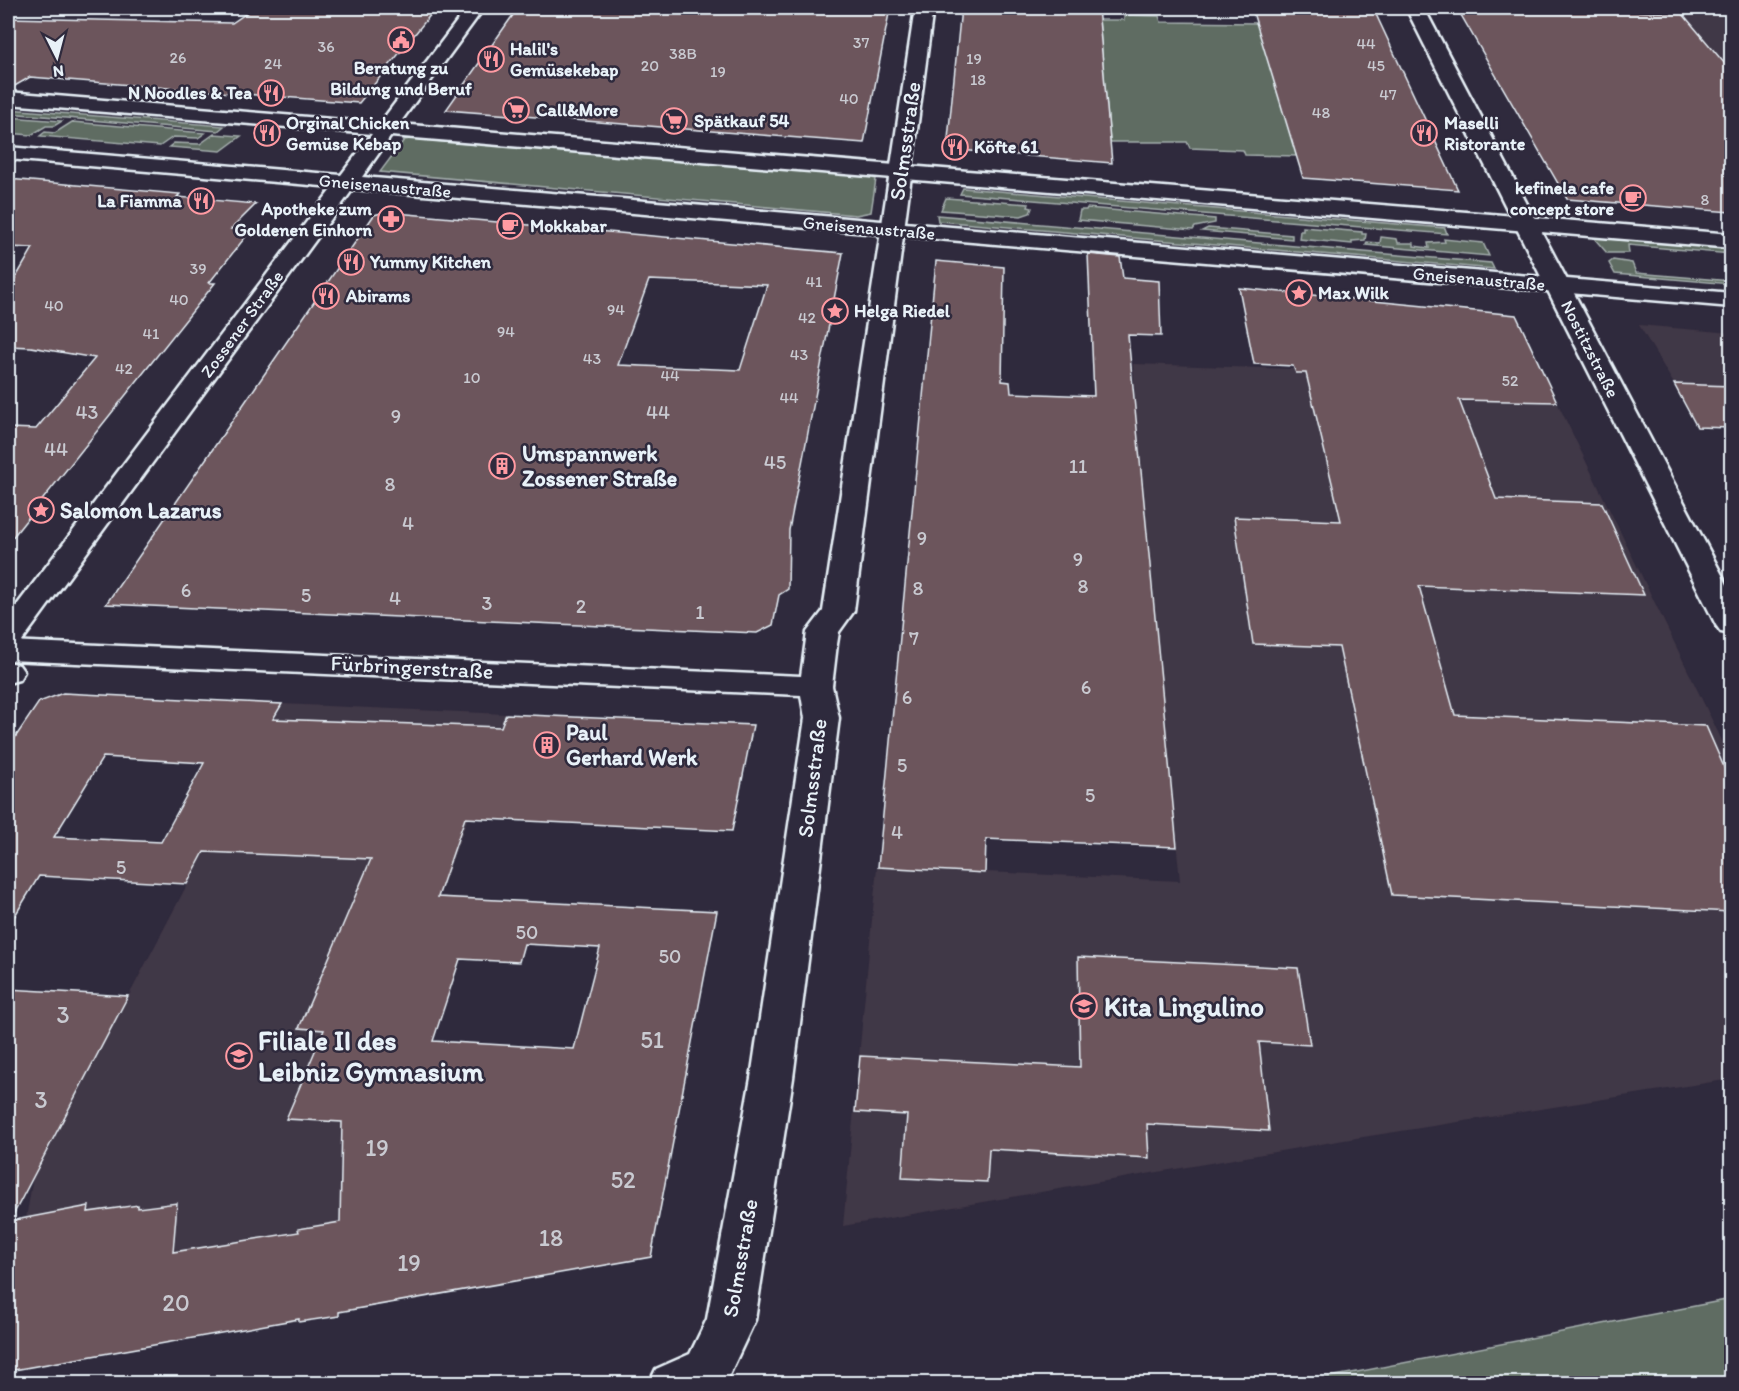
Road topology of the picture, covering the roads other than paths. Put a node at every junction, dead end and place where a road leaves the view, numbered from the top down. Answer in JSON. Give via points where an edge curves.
{"nodes":[{"id":1,"x":475,"y":8,"type":"edge"},
{"id":2,"x":924,"y":8,"type":"edge"},
{"id":3,"x":1415,"y":8,"type":"edge"},
{"id":4,"x":8,"y":98,"type":"edge"},
{"id":5,"x":385,"y":129,"type":"junction"},
{"id":6,"x":8,"y":153,"type":"edge"},
{"id":7,"x":901,"y":171,"type":"junction"},
{"id":8,"x":345,"y":182,"type":"junction"},
{"id":9,"x":1525,"y":224,"type":"junction"},
{"id":10,"x":892,"y":230,"type":"junction"},
{"id":11,"x":1731,"y":241,"type":"edge"},
{"id":12,"x":1557,"y":286,"type":"junction"},
{"id":13,"x":1731,"y":300,"type":"edge"},
{"id":14,"x":1731,"y":625,"type":"edge"},
{"id":15,"x":8,"y":638,"type":"edge"},
{"id":16,"x":8,"y":650,"type":"edge"},
{"id":17,"x":816,"y":686,"type":"junction"},
{"id":18,"x":690,"y":1376,"type":"edge"}],
"edges":[{"from":1,"to":5,"type":"street","name":"Zossener Straße"},
{"from":2,"to":7,"type":"street","name":"Solmsstraße"},
{"from":3,"to":9,"type":"street","name":"Nostitzstraße"},
{"from":4,"to":5,"type":"street"},
{"from":5,"to":7,"type":"street"},
{"from":5,"to":8,"type":"street","name":"Zossener Straße"},
{"from":6,"to":8,"type":"street","name":"Gneisenaustraße"},
{"from":7,"to":9,"type":"street"},
{"from":7,"to":10,"type":"street","name":"Solmsstraße"},
{"from":8,"to":10,"type":"street","name":"Gneisenaustraße"},
{"from":8,"to":15,"type":"street","name":"Zossener Straße"},
{"from":9,"to":11,"type":"street"},
{"from":9,"to":12,"type":"street","name":"Nostitzstraße"},
{"from":10,"to":12,"type":"street","name":"Gneisenaustraße"},
{"from":10,"to":17,"type":"street","name":"Solmsstraße","via":[[837,611],[823,633]]},
{"from":12,"to":13,"type":"street","name":"Gneisenaustraße"},
{"from":12,"to":14,"type":"street","name":"Nostitzstraße"},
{"from":16,"to":17,"type":"street","name":"Fürbringerstraße"},
{"from":17,"to":18,"type":"street","name":"Solmsstraße","via":[[822,718],[772,1078],[731,1320]]}]}
